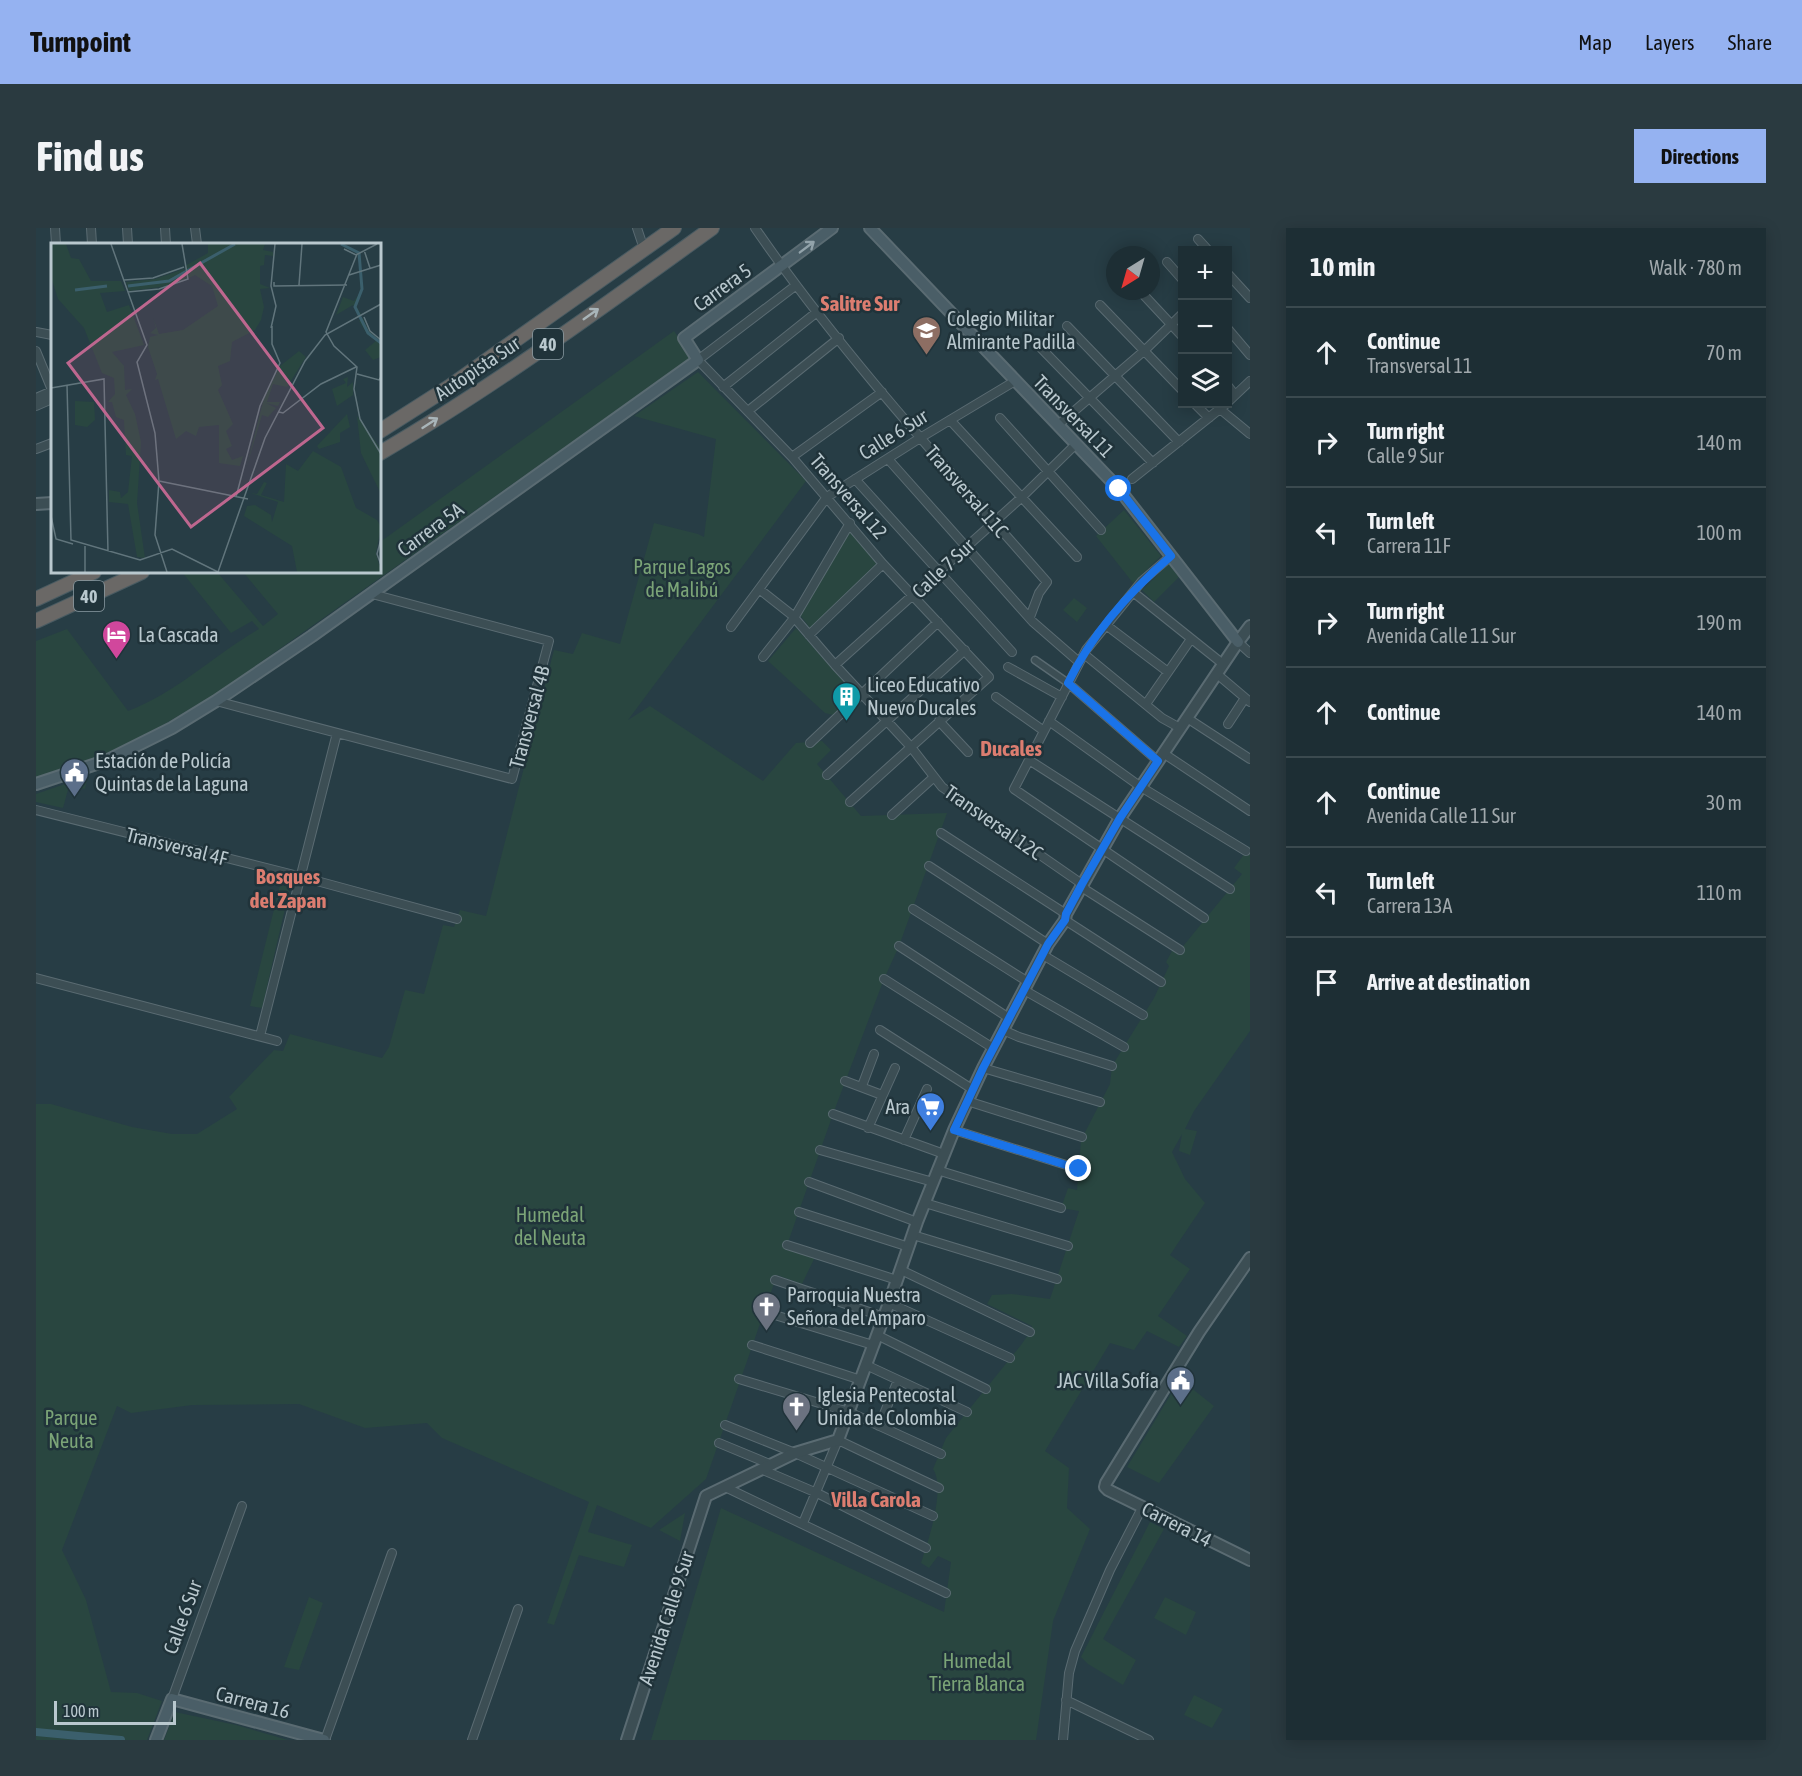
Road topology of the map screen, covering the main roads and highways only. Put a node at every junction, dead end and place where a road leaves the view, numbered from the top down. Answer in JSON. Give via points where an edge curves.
{"nodes":[{"id":1,"x":674,"y":228,"type":"edge"},
{"id":2,"x":712,"y":228,"type":"edge"},
{"id":3,"x":832,"y":228,"type":"edge"},
{"id":4,"x":870,"y":228,"type":"edge"},
{"id":5,"x":684,"y":338,"type":"joint"},
{"id":6,"x":698,"y":360,"type":"joint"},
{"id":7,"x":381,"y":430,"type":"edge"},
{"id":8,"x":381,"y":452,"type":"edge"},
{"id":9,"x":92,"y":573,"type":"edge"},
{"id":10,"x":140,"y":573,"type":"edge"},
{"id":11,"x":36,"y":598,"type":"edge"},
{"id":12,"x":36,"y":621,"type":"edge"},
{"id":13,"x":1238,"y":642,"type":"road end"},
{"id":14,"x":36,"y":784,"type":"edge"},
{"id":15,"x":172,"y":1699,"type":"joint"},
{"id":16,"x":156,"y":1739,"type":"edge"},
{"id":17,"x":325,"y":1740,"type":"edge"}],
"edges":[{"from":1,"to":7,"type":"highway","name":"Autopista Sur","number":"40"},
{"from":8,"to":2,"type":"highway","name":"Autopista Sur","number":"40","one_way":true,"via":[[501,376]]},
{"from":5,"to":3,"type":"main road","name":"Carrera 5","one_way":true},
{"from":4,"to":13,"type":"main road","name":"Transversal 11","via":[[1119,489]]},
{"from":5,"to":6,"type":"main road","name":"Transversal 12"},
{"from":6,"to":14,"type":"main road","name":"Carrera 5A","via":[[216,701],[108,760]]},
{"from":9,"to":11,"type":"highway","number":"40"},
{"from":10,"to":12,"type":"highway","number":"40"},
{"from":15,"to":16,"type":"main road","name":"Calle 6 Sur"},
{"from":15,"to":17,"type":"main road","name":"Carrera 16"}]}
